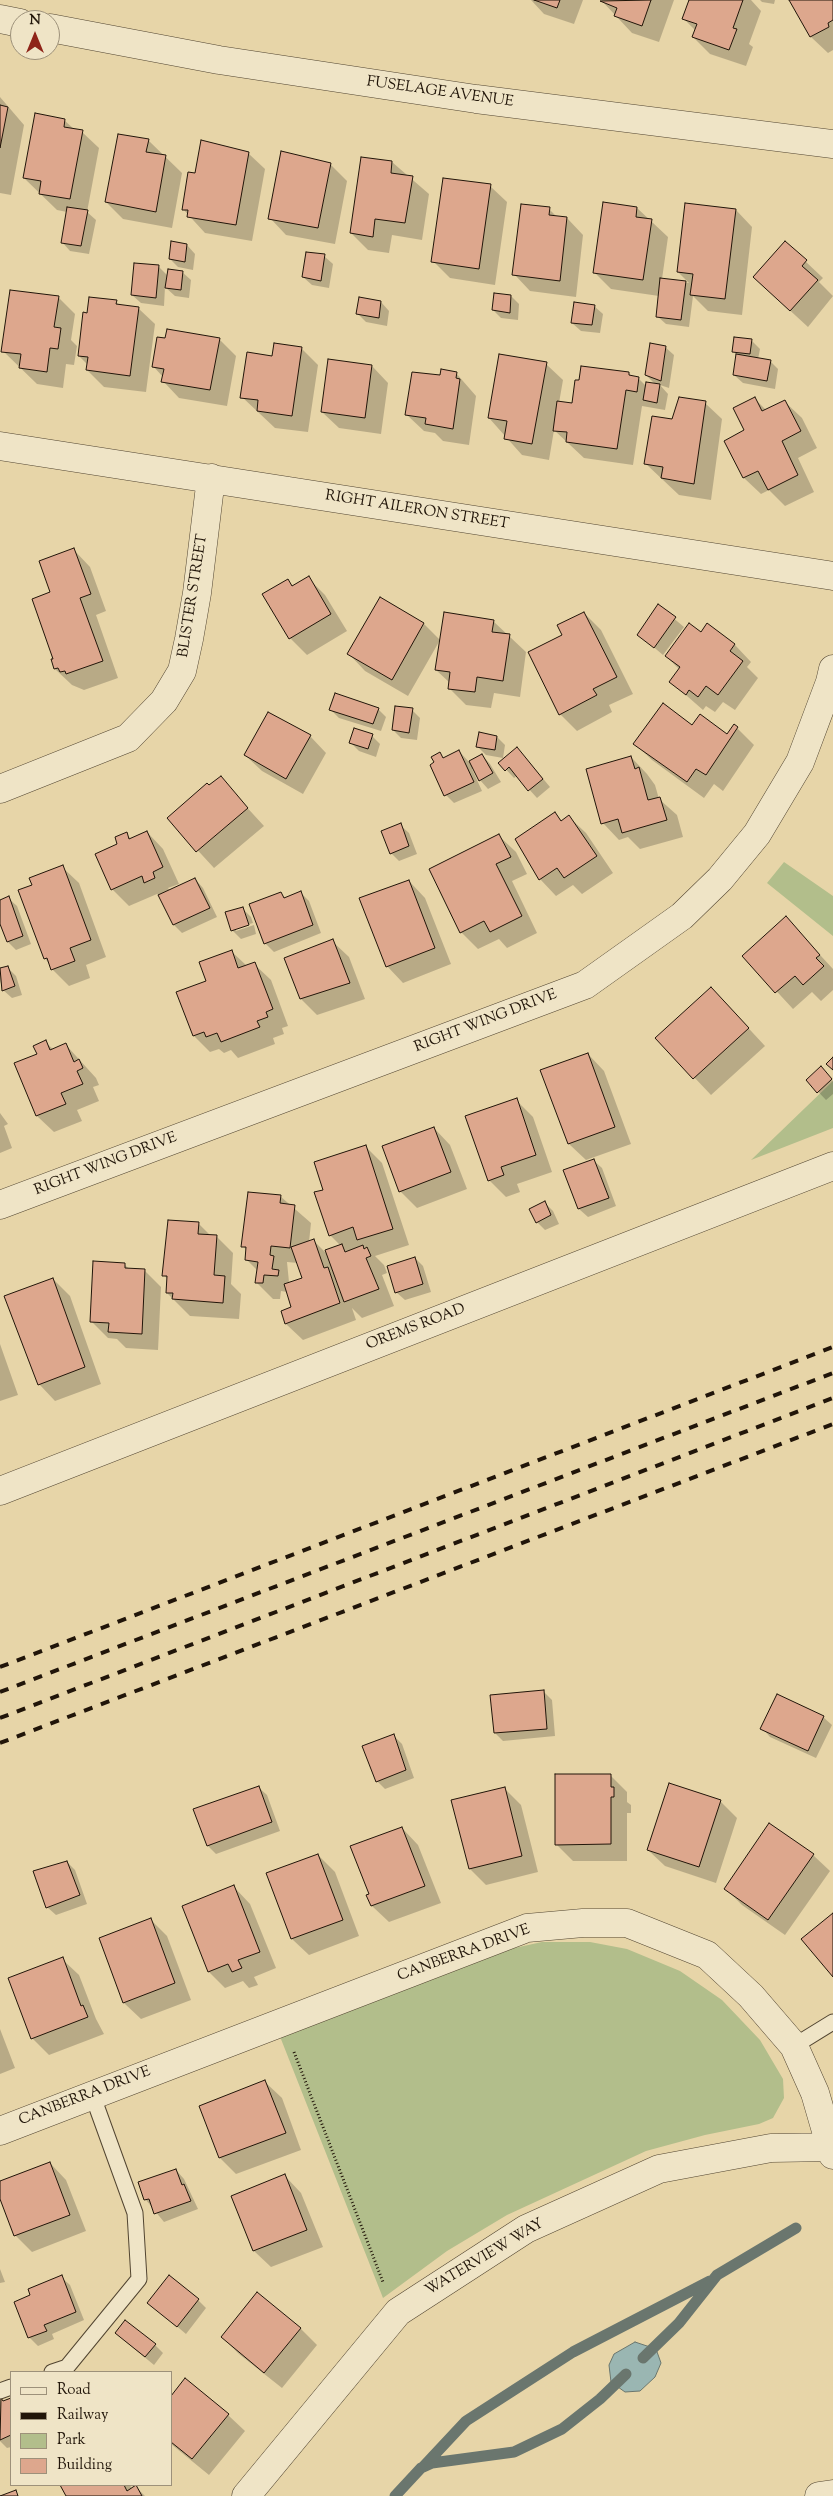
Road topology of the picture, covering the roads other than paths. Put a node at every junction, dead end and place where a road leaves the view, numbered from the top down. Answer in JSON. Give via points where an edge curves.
{"nodes":[{"id":1,"x":60,"y":30,"type":"edge"},
{"id":2,"x":833,"y":144,"type":"edge"},
{"id":3,"x":0,"y":446,"type":"edge"},
{"id":4,"x":211,"y":478,"type":"junction"},
{"id":5,"x":833,"y":576,"type":"edge"},
{"id":6,"x":833,"y":669,"type":"edge"},
{"id":7,"x":0,"y":789,"type":"edge"},
{"id":8,"x":833,"y":1166,"type":"edge"},
{"id":9,"x":0,"y":1205,"type":"edge"},
{"id":10,"x":0,"y":1491,"type":"edge"},
{"id":11,"x":833,"y":2022,"type":"edge"},
{"id":12,"x":794,"y":2046,"type":"junction"},
{"id":13,"x":92,"y":2094,"type":"junction"},
{"id":14,"x":0,"y":2131,"type":"edge"},
{"id":15,"x":832,"y":2149,"type":"edge"},
{"id":16,"x":55,"y":2371,"type":"edge"},
{"id":17,"x":833,"y":2494,"type":"edge"},
{"id":18,"x":246,"y":2496,"type":"edge"},
{"id":19,"x":819,"y":2496,"type":"edge"}],
"edges":[{"from":1,"to":2,"type":"street","name":"FUSELAGE AVENUE","via":[[219,60],[476,100]]},
{"from":3,"to":4,"type":"street","name":"RIGHT AILERON STREET"},
{"from":4,"to":5,"type":"street","name":"RIGHT AILERON STREET"},
{"from":4,"to":7,"type":"street","name":"BLISTER STREET","via":[[189,639],[182,671],[164,701],[128,738]]},
{"from":6,"to":9,"type":"street","name":"RIGHT WING DRIVE","via":[[800,762],[757,834],[720,879],[682,916],[585,985]]},
{"from":8,"to":10,"type":"street","name":"OREMS ROAD"},
{"from":11,"to":12,"type":"lane"},
{"from":12,"to":13,"type":"street","name":"CANBERRA DRIVE","via":[[751,1996],[708,1955],[628,1923],[583,1923],[527,1928]]},
{"from":12,"to":15,"type":"street","name":"CANBERRA DRIVE","via":[[815,2092]]},
{"from":13,"to":14,"type":"street","name":"CANBERRA DRIVE"},
{"from":13,"to":16,"type":"lane","via":[[135,2214],[139,2279],[67,2367]]},
{"from":15,"to":18,"type":"street","name":"WATERVIEW WAY","via":[[771,2148],[659,2169],[526,2229],[398,2312]]},
{"from":17,"to":19,"type":"street"}]}
